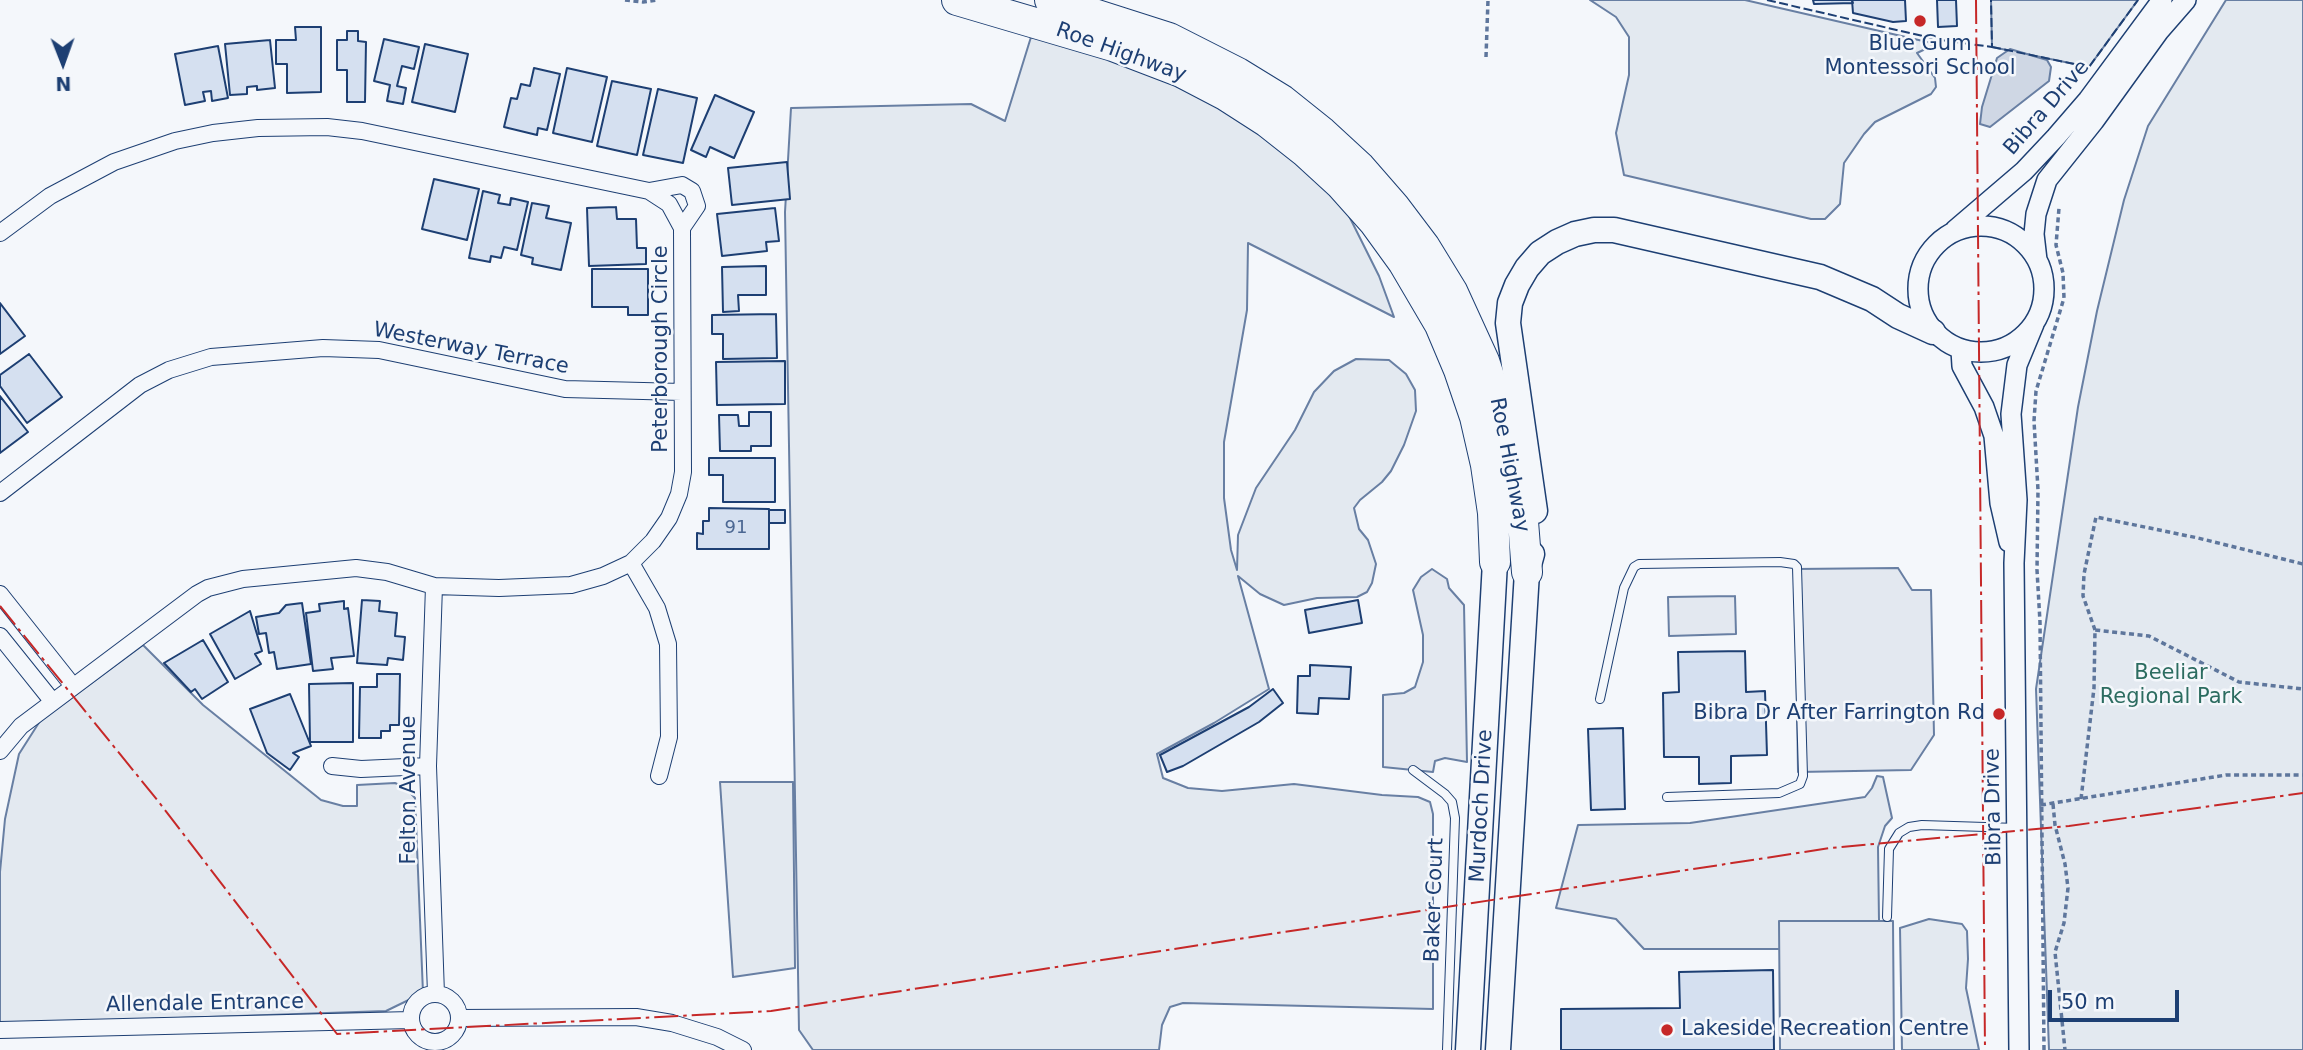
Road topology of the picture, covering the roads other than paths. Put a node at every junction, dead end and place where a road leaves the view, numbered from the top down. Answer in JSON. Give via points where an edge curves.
{"nodes":[{"id":1,"x":957,"y":0,"type":"edge"},
{"id":2,"x":1050,"y":0,"type":"edge"},
{"id":3,"x":2162,"y":0,"type":"edge"},
{"id":4,"x":2186,"y":0,"type":"edge"},
{"id":5,"x":649,"y":191,"type":"junction"},
{"id":6,"x":682,"y":228,"type":"junction"},
{"id":7,"x":0,"y":233,"type":"edge"},
{"id":8,"x":1951,"y":233,"type":"junction"},
{"id":9,"x":2037,"y":260,"type":"junction"},
{"id":10,"x":2034,"y":324,"type":"junction"},
{"id":11,"x":1933,"y":332,"type":"junction"},
{"id":12,"x":1961,"y":350,"type":"junction"},
{"id":13,"x":682,"y":392,"type":"junction"},
{"id":14,"x":0,"y":493,"type":"edge"},
{"id":15,"x":1495,"y":562,"type":"joint"},
{"id":16,"x":631,"y":563,"type":"junction"},
{"id":17,"x":2014,"y":563,"type":"junction"},
{"id":18,"x":1527,"y":572,"type":"junction"},
{"id":19,"x":434,"y":586,"type":"junction"},
{"id":20,"x":0,"y":594,"type":"edge"},
{"id":21,"x":0,"y":636,"type":"edge"},
{"id":22,"x":73,"y":686,"type":"junction"},
{"id":23,"x":1600,"y":699,"type":"dead end"},
{"id":24,"x":53,"y":702,"type":"junction"},
{"id":25,"x":0,"y":751,"type":"edge"},
{"id":26,"x":332,"y":766,"type":"dead end"},
{"id":27,"x":429,"y":766,"type":"junction"},
{"id":28,"x":1413,"y":770,"type":"dead end"},
{"id":29,"x":659,"y":776,"type":"dead end"},
{"id":30,"x":1667,"y":797,"type":"dead end"},
{"id":31,"x":2017,"y":828,"type":"junction"},
{"id":32,"x":1887,"y":917,"type":"dead end"},
{"id":33,"x":436,"y":994,"type":"junction"},
{"id":34,"x":460,"y":1018,"type":"junction"},
{"id":35,"x":411,"y":1020,"type":"junction"},
{"id":36,"x":0,"y":1030,"type":"edge"},
{"id":37,"x":452,"y":1042,"type":"edge"},
{"id":38,"x":425,"y":1045,"type":"edge"},
{"id":39,"x":743,"y":1050,"type":"edge"},
{"id":40,"x":1447,"y":1050,"type":"edge"},
{"id":41,"x":1468,"y":1050,"type":"edge"},
{"id":42,"x":1498,"y":1050,"type":"edge"},
{"id":43,"x":2019,"y":1050,"type":"edge"}],
"edges":[{"from":1,"to":15,"type":"highway","name":"Roe Highway","via":[[1113,46],[1181,72],[1267,122],[1341,186],[1403,261],[1460,370],[1486,464]]},
{"from":2,"to":18,"type":"highway","name":"Roe Highway","via":[[1157,33],[1238,72],[1322,132],[1394,206],[1452,291],[1484,361],[1513,459]]},
{"from":3,"to":8,"type":"street","name":"Bibra Drive","via":[[2056,136],[2024,171]]},
{"from":4,"to":9,"type":"street","name":"Bibra Drive","via":[[2047,180],[2036,214]]},
{"from":5,"to":6,"type":"street","name":"Peterborough Circle","via":[[669,204]]},
{"from":5,"to":6,"type":"street","via":[[682,185],[692,191],[697,205]]},
{"from":5,"to":7,"type":"street","name":"Peterborough Circle","via":[[362,131],[258,128],[175,141],[114,162],[50,196]]},
{"from":6,"to":13,"type":"street","name":"Peterborough Circle"},
{"from":8,"to":9,"type":"street","via":[[1967,227],[2000,229],[2015,236]]},
{"from":8,"to":11,"type":"street","via":[[1927,255],[1918,278],[1918,302]]},
{"from":9,"to":10,"type":"street","via":[[2044,293]]},
{"from":10,"to":12,"type":"street","via":[[2010,346],[1977,353]]},
{"from":10,"to":17,"type":"street","name":"Bibra Drive","via":[[2017,365],[2012,398],[2017,500]]},
{"from":11,"to":12,"type":"street"},
{"from":11,"to":18,"type":"main road","name":"Murdoch Drive","via":[[1820,277],[1614,230],[1594,230],[1557,242],[1527,268],[1510,303],[1508,323],[1535,514]]},
{"from":12,"to":17,"type":"street","name":"Bibra Drive","via":[[1962,366],[1994,436],[2000,503]]},
{"from":13,"to":14,"type":"street","name":"Westerway Terrace","via":[[565,389],[379,350],[323,348],[211,357],[140,385]]},
{"from":13,"to":16,"type":"street","name":"Peterborough Circle","via":[[679,494],[653,541]]},
{"from":15,"to":41,"type":"main road","name":"Murdoch Drive"},
{"from":16,"to":19,"type":"street","name":"Peterborough Circle","via":[[570,585]]},
{"from":16,"to":29,"type":"street","via":[[657,608],[668,644],[669,737]]},
{"from":17,"to":31,"type":"street","name":"Bibra Drive"},
{"from":18,"to":42,"type":"main road","name":"Murdoch Drive"},
{"from":19,"to":22,"type":"street","name":"Peterborough Circle","via":[[356,568],[223,583],[197,594]]},
{"from":19,"to":27,"type":"street","name":"Felton Avenue"},
{"from":20,"to":22,"type":"street"},
{"from":21,"to":24,"type":"street"},
{"from":22,"to":24,"type":"street","name":"Peterborough Circle"},
{"from":23,"to":30,"type":"lane","via":[[1624,588],[1634,567],[1794,564],[1799,573],[1800,784],[1779,793]]},
{"from":24,"to":25,"type":"street","name":"Peterborough Circle","via":[[21,726]]},
{"from":26,"to":27,"type":"street"},
{"from":27,"to":33,"type":"street","name":"Felton Avenue"},
{"from":28,"to":40,"type":"lane","name":"Baker Court","via":[[1445,794],[1455,818]]},
{"from":31,"to":32,"type":"lane","via":[[1922,825],[1899,833],[1889,849]]},
{"from":31,"to":43,"type":"street","name":"Bibra Drive"},
{"from":33,"to":34,"type":"street","via":[[453,1001]]},
{"from":33,"to":35,"type":"street","via":[[416,1003]]},
{"from":34,"to":37,"type":"street"},
{"from":34,"to":39,"type":"street","via":[[645,1018],[717,1037]]},
{"from":35,"to":36,"type":"street","name":"Allendale Entrance"},
{"from":35,"to":38,"type":"street"},
{"from":37,"to":38,"type":"street"}]}
